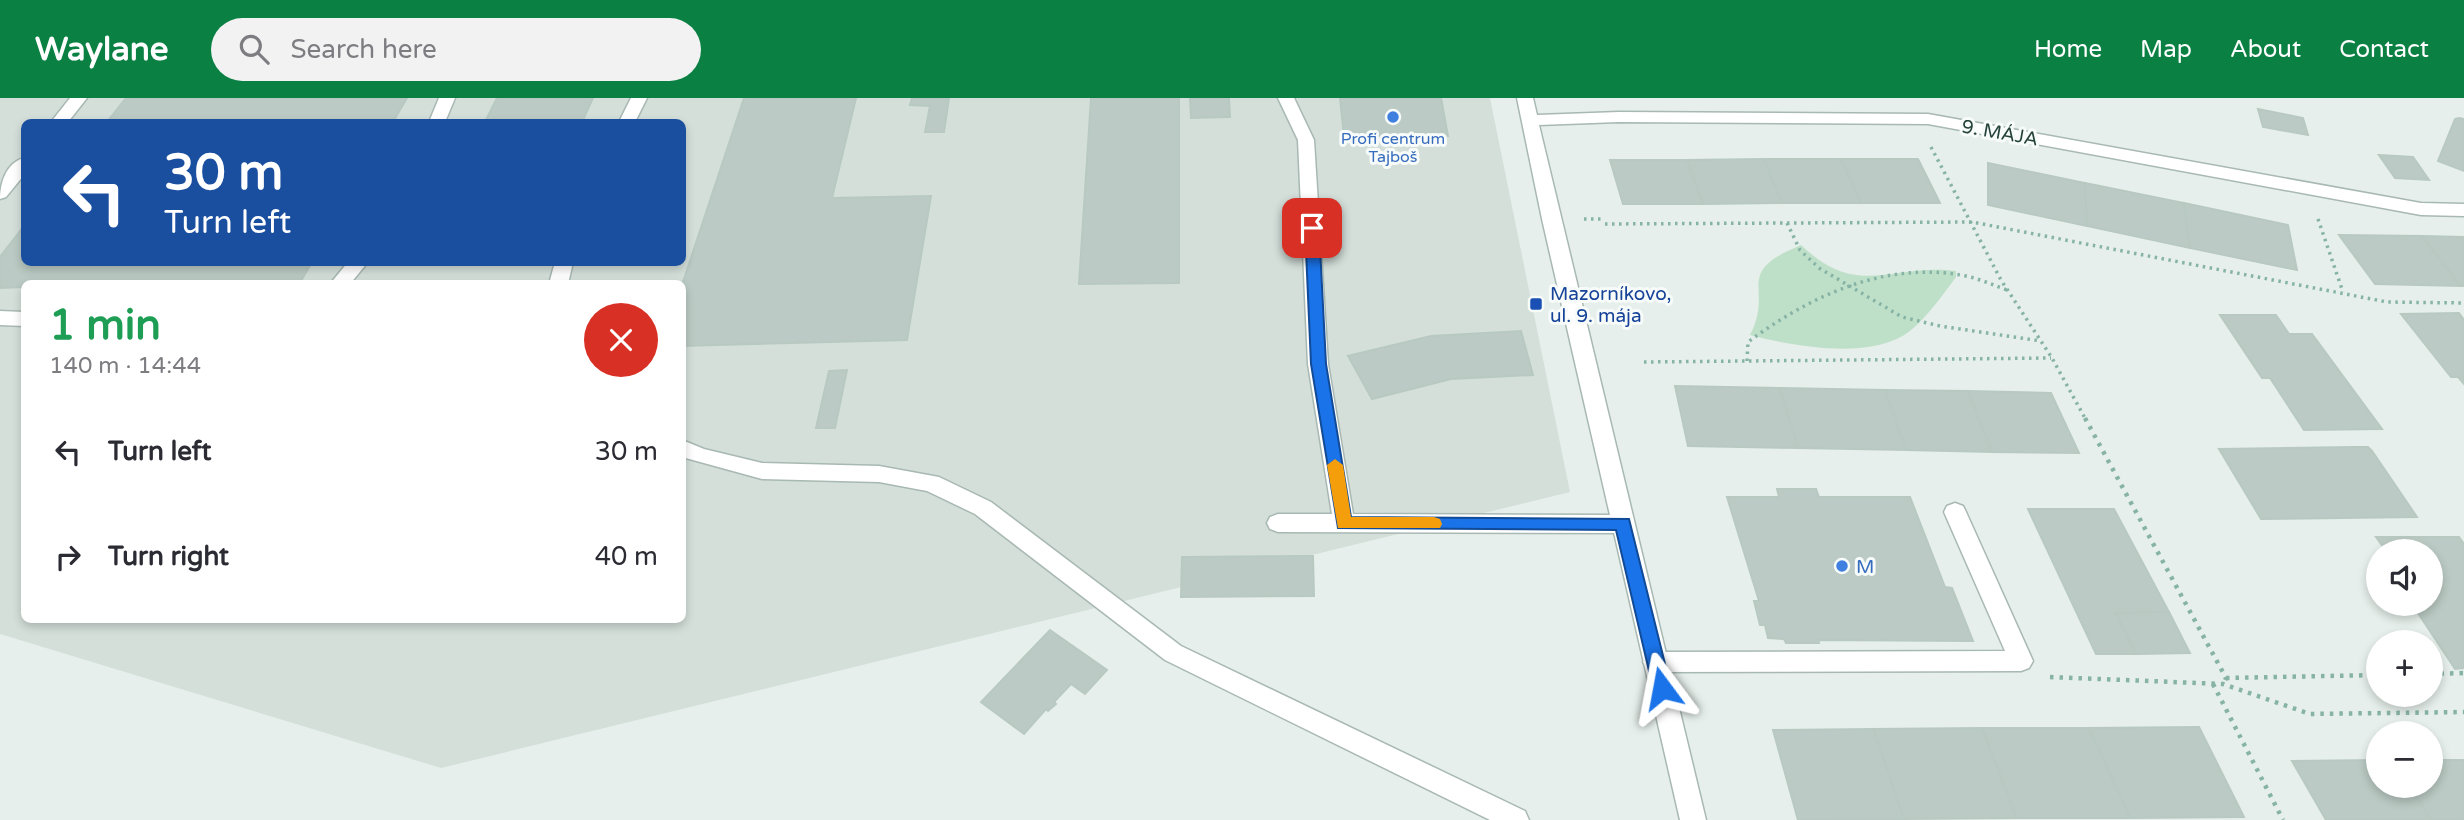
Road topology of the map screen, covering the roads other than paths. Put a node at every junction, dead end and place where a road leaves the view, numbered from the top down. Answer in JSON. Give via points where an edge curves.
{"nodes":[{"id":1,"x":79,"y":98,"type":"edge"},
{"id":2,"x":447,"y":98,"type":"edge"},
{"id":3,"x":639,"y":98,"type":"edge"},
{"id":4,"x":1286,"y":98,"type":"edge"},
{"id":5,"x":1525,"y":98,"type":"edge"},
{"id":6,"x":1613,"y":98,"type":"edge"},
{"id":7,"x":1619,"y":117,"type":"junction"},
{"id":8,"x":62,"y":119,"type":"edge"},
{"id":9,"x":438,"y":119,"type":"edge"},
{"id":10,"x":629,"y":119,"type":"edge"},
{"id":11,"x":1531,"y":120,"type":"junction"},
{"id":12,"x":21,"y":168,"type":"edge"},
{"id":13,"x":0,"y":194,"type":"edge"},
{"id":14,"x":2464,"y":210,"type":"edge"},
{"id":15,"x":355,"y":266,"type":"edge"},
{"id":16,"x":343,"y":280,"type":"edge"},
{"id":17,"x":0,"y":318,"type":"edge"},
{"id":18,"x":21,"y":319,"type":"edge"},
{"id":19,"x":686,"y":451,"type":"edge"},
{"id":20,"x":1955,"y":512,"type":"dead end"},
{"id":21,"x":1278,"y":523,"type":"dead end"},
{"id":22,"x":1344,"y":524,"type":"junction"},
{"id":23,"x":1623,"y":524,"type":"junction"},
{"id":24,"x":1655,"y":662,"type":"junction"},
{"id":25,"x":1516,"y":820,"type":"edge"},
{"id":26,"x":1693,"y":820,"type":"edge"}],
"edges":[{"from":1,"to":8,"type":"street"},
{"from":2,"to":9,"type":"street"},
{"from":3,"to":10,"type":"street"},
{"from":4,"to":22,"type":"street","via":[[1306,140],[1318,364]]},
{"from":5,"to":11,"type":"street"},
{"from":6,"to":7,"type":"street"},
{"from":7,"to":11,"type":"street","name":"9. MÁJA"},
{"from":7,"to":14,"type":"street","name":"9. MÁJA","via":[[1928,119],[2421,209]]},
{"from":11,"to":23,"type":"street"},
{"from":12,"to":13,"type":"street"},
{"from":15,"to":16,"type":"street"},
{"from":17,"to":18,"type":"street"},
{"from":19,"to":25,"type":"street","via":[[762,471],[879,474],[931,483],[983,508],[1172,653]]},
{"from":20,"to":24,"type":"street","via":[[2021,660]]},
{"from":21,"to":22,"type":"street"},
{"from":22,"to":23,"type":"street"},
{"from":23,"to":24,"type":"street"},
{"from":24,"to":26,"type":"street"}]}
